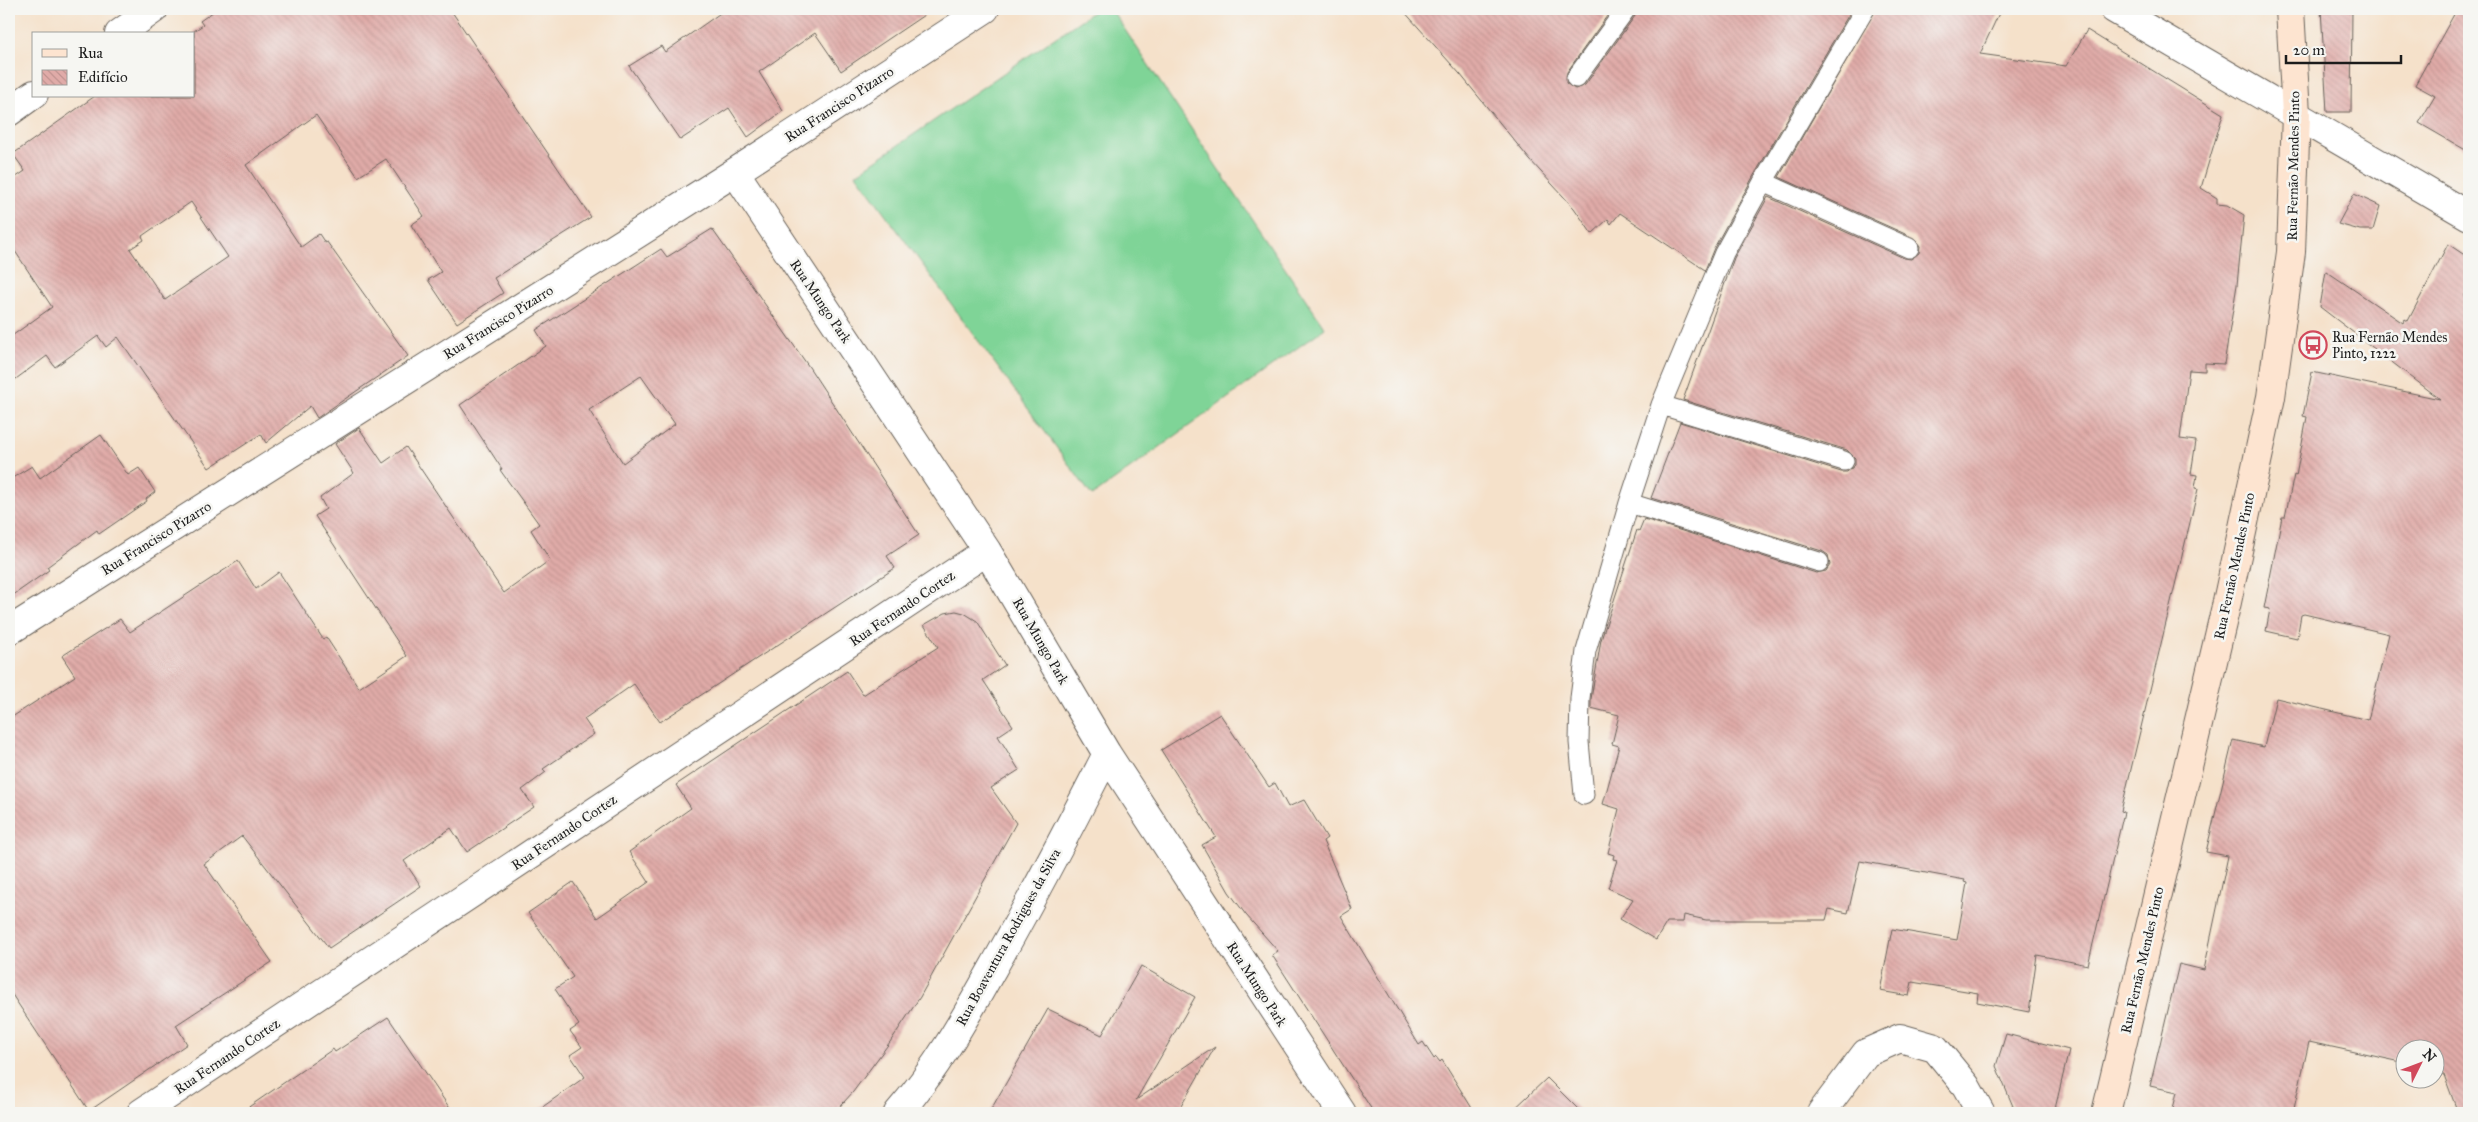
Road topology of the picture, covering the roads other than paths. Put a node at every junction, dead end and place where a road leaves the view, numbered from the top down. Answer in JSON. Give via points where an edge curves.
{"nodes":[{"id":1,"x":154,"y":9,"type":"edge"},
{"id":2,"x":985,"y":9,"type":"edge"},
{"id":3,"x":1626,"y":9,"type":"edge"},
{"id":4,"x":1865,"y":9,"type":"edge"},
{"id":5,"x":2114,"y":9,"type":"edge"},
{"id":6,"x":2290,"y":9,"type":"edge"},
{"id":7,"x":122,"y":32,"type":"edge"},
{"id":8,"x":1576,"y":78,"type":"dead end"},
{"id":9,"x":32,"y":95,"type":"edge"},
{"id":10,"x":9,"y":112,"type":"edge"},
{"id":11,"x":2296,"y":114,"type":"junction"},
{"id":12,"x":735,"y":172,"type":"junction"},
{"id":13,"x":1764,"y":182,"type":"junction"},
{"id":14,"x":2469,"y":216,"type":"edge"},
{"id":15,"x":1909,"y":248,"type":"dead end"},
{"id":16,"x":1661,"y":404,"type":"junction"},
{"id":17,"x":1844,"y":460,"type":"dead end"},
{"id":18,"x":1629,"y":503,"type":"junction"},
{"id":19,"x":988,"y":551,"type":"junction"},
{"id":20,"x":1819,"y":562,"type":"dead end"},
{"id":21,"x":9,"y":631,"type":"edge"},
{"id":22,"x":1107,"y":754,"type":"junction"},
{"id":23,"x":1584,"y":795,"type":"dead end"},
{"id":24,"x":141,"y":1113,"type":"edge"},
{"id":25,"x":898,"y":1113,"type":"edge"},
{"id":26,"x":1342,"y":1113,"type":"edge"},
{"id":27,"x":1821,"y":1113,"type":"edge"},
{"id":28,"x":1981,"y":1113,"type":"edge"},
{"id":29,"x":2106,"y":1113,"type":"edge"}],
"edges":[{"from":1,"to":7,"type":"street"},
{"from":2,"to":12,"type":"street","name":"Rua Francisco Pizarro"},
{"from":3,"to":8,"type":"lane"},
{"from":4,"to":13,"type":"lane"},
{"from":5,"to":11,"type":"street"},
{"from":6,"to":11,"type":"street","name":"Rua Fernão Mendes Pinto"},
{"from":9,"to":10,"type":"street"},
{"from":11,"to":14,"type":"street"},
{"from":11,"to":29,"type":"street","name":"Rua Fernão Mendes Pinto","via":[[2291,252],[2271,397],[2227,602]]},
{"from":12,"to":19,"type":"street","name":"Rua Mungo Park"},
{"from":12,"to":21,"type":"street","name":"Rua Francisco Pizarro"},
{"from":13,"to":15,"type":"lane"},
{"from":13,"to":16,"type":"lane","via":[[1724,253]]},
{"from":16,"to":17,"type":"lane"},
{"from":16,"to":18,"type":"lane"},
{"from":18,"to":20,"type":"lane"},
{"from":18,"to":23,"type":"lane","via":[[1586,651],[1578,742]]},
{"from":19,"to":22,"type":"street","name":"Rua Mungo Park"},
{"from":19,"to":24,"type":"street","name":"Rua Fernando Cortez"},
{"from":22,"to":25,"type":"street","name":"Rua Boaventura Rodrigues da Silva","via":[[976,999],[917,1091]]},
{"from":22,"to":26,"type":"street","name":"Rua Mungo Park"},
{"from":27,"to":28,"type":"street","via":[[1866,1053],[1900,1038],[1934,1048],[1966,1086]]}]}
